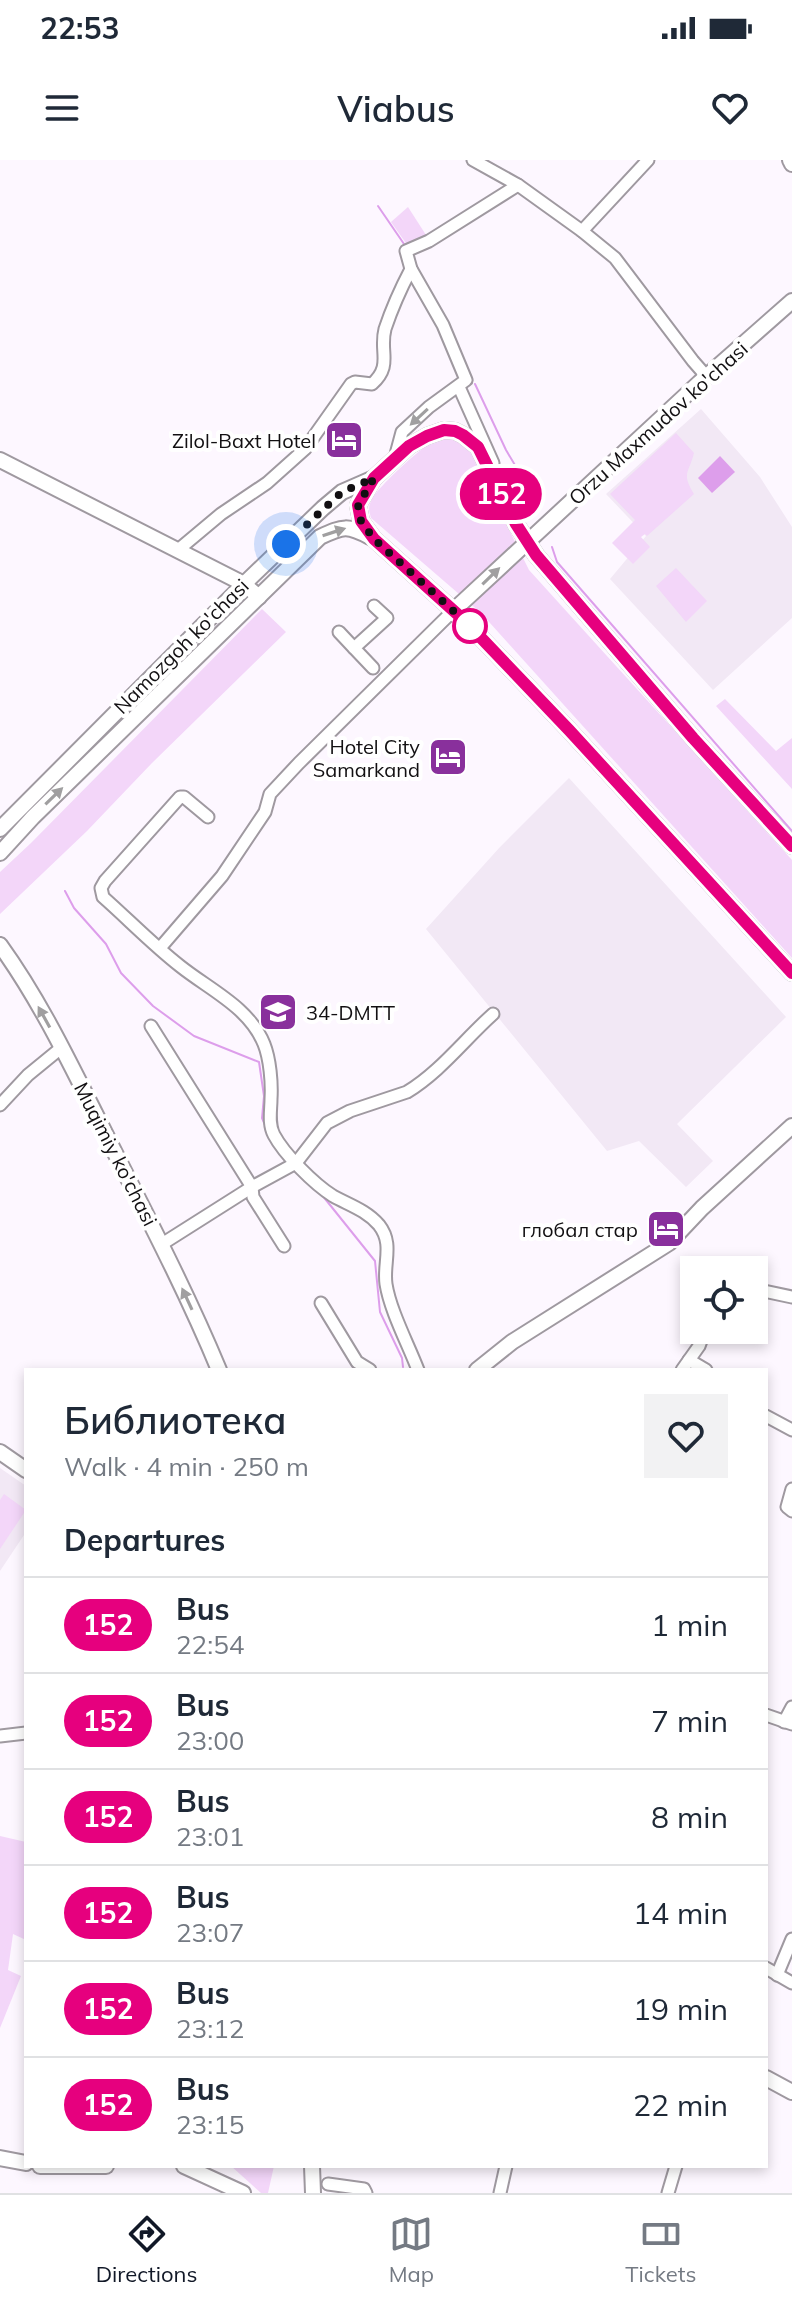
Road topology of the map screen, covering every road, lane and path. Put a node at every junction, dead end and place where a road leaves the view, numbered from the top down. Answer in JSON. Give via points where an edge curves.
{"nodes":[{"id":1,"x":473,"y":160,"type":"edge"},
{"id":2,"x":648,"y":160,"type":"edge"},
{"id":3,"x":518,"y":185,"type":"junction"},
{"id":4,"x":582,"y":231,"type":"junction"},
{"id":5,"x":411,"y":269,"type":"junction"},
{"id":6,"x":792,"y":301,"type":"edge"},
{"id":7,"x":707,"y":377,"type":"junction"},
{"id":8,"x":459,"y":387,"type":"junction"},
{"id":9,"x":395,"y":459,"type":"junction"},
{"id":10,"x":0,"y":460,"type":"edge"},
{"id":11,"x":374,"y":478,"type":"junction"},
{"id":12,"x":497,"y":485,"type":"junction"},
{"id":13,"x":374,"y":539,"type":"junction"},
{"id":14,"x":527,"y":541,"type":"junction"},
{"id":15,"x":178,"y":550,"type":"junction"},
{"id":16,"x":244,"y":584,"type":"junction"},
{"id":17,"x":259,"y":597,"type":"junction"},
{"id":18,"x":374,"y":606,"type":"dead end"},
{"id":19,"x":454,"y":610,"type":"junction"},
{"id":20,"x":339,"y":632,"type":"dead end"},
{"id":21,"x":354,"y":648,"type":"junction"},
{"id":22,"x":373,"y":668,"type":"dead end"},
{"id":23,"x":87,"y":740,"type":"junction"},
{"id":24,"x":98,"y":753,"type":"junction"},
{"id":25,"x":208,"y":817,"type":"dead end"},
{"id":26,"x":0,"y":829,"type":"edge"},
{"id":27,"x":792,"y":846,"type":"edge"},
{"id":28,"x":0,"y":853,"type":"edge"},
{"id":29,"x":0,"y":945,"type":"edge"},
{"id":30,"x":160,"y":948,"type":"junction"},
{"id":31,"x":792,"y":973,"type":"edge"},
{"id":32,"x":493,"y":1014,"type":"dead end"},
{"id":33,"x":151,"y":1026,"type":"dead end"},
{"id":34,"x":61,"y":1048,"type":"junction"},
{"id":35,"x":0,"y":1105,"type":"edge"},
{"id":36,"x":792,"y":1126,"type":"edge"},
{"id":37,"x":296,"y":1163,"type":"junction"},
{"id":38,"x":252,"y":1187,"type":"junction"},
{"id":39,"x":162,"y":1244,"type":"junction"},
{"id":40,"x":284,"y":1246,"type":"dead end"},
{"id":41,"x":768,"y":1292,"type":"edge"},
{"id":42,"x":792,"y":1297,"type":"edge"},
{"id":43,"x":321,"y":1303,"type":"dead end"},
{"id":44,"x":700,"y":1344,"type":"edge"},
{"id":45,"x":685,"y":1365,"type":"edge"},
{"id":46,"x":218,"y":1368,"type":"edge"},
{"id":47,"x":367,"y":1368,"type":"edge"},
{"id":48,"x":417,"y":1368,"type":"edge"},
{"id":49,"x":480,"y":1368,"type":"edge"},
{"id":50,"x":768,"y":1417,"type":"edge"},
{"id":51,"x":792,"y":1430,"type":"edge"},
{"id":52,"x":0,"y":1452,"type":"edge"},
{"id":53,"x":24,"y":1469,"type":"edge"},
{"id":54,"x":792,"y":1489,"type":"edge"},
{"id":55,"x":792,"y":1511,"type":"edge"},
{"id":56,"x":792,"y":1707,"type":"edge"},
{"id":57,"x":768,"y":1716,"type":"edge"},
{"id":58,"x":788,"y":1723,"type":"edge"},
{"id":59,"x":24,"y":1733,"type":"edge"},
{"id":60,"x":0,"y":1736,"type":"edge"},
{"id":61,"x":792,"y":1939,"type":"edge"},
{"id":62,"x":772,"y":1972,"type":"edge"},
{"id":63,"x":792,"y":1983,"type":"edge"},
{"id":64,"x":768,"y":2079,"type":"edge"},
{"id":65,"x":792,"y":2092,"type":"edge"},
{"id":66,"x":0,"y":2158,"type":"edge"},
{"id":67,"x":24,"y":2163,"type":"edge"},
{"id":68,"x":191,"y":2168,"type":"edge"},
{"id":69,"x":312,"y":2168,"type":"edge"},
{"id":70,"x":506,"y":2168,"type":"edge"},
{"id":71,"x":675,"y":2168,"type":"edge"},
{"id":72,"x":328,"y":2184,"type":"dead end"},
{"id":73,"x":243,"y":2193,"type":"edge"},
{"id":74,"x":313,"y":2193,"type":"edge"},
{"id":75,"x":366,"y":2193,"type":"edge"},
{"id":76,"x":500,"y":2193,"type":"edge"},
{"id":77,"x":668,"y":2193,"type":"edge"}],
"edges":[{"from":1,"to":3,"type":"street"},
{"from":2,"to":4,"type":"street"},
{"from":3,"to":4,"type":"street"},
{"from":3,"to":5,"type":"street","via":[[406,251]]},
{"from":4,"to":7,"type":"street","via":[[615,258]]},
{"from":5,"to":8,"type":"street","via":[[457,355],[466,380]]},
{"from":5,"to":15,"type":"street","via":[[384,334],[385,364],[378,378],[372,384],[351,384],[305,449]]},
{"from":6,"to":7,"type":"main road","name":"Orzu Maxmudov ko'chasi"},
{"from":7,"to":14,"type":"main road","name":"Orzu Maxmudov ko'chasi"},
{"from":8,"to":9,"type":"street","one_way":true,"via":[[402,432]]},
{"from":8,"to":12,"type":"street","via":[[495,466]]},
{"from":9,"to":11,"type":"main road"},
{"from":9,"to":12,"type":"main road","via":[[427,436],[455,431],[478,447]]},
{"from":10,"to":15,"type":"main road"},
{"from":11,"to":13,"type":"main road","via":[[358,505],[361,521]]},
{"from":11,"to":16,"type":"main road","name":"Namozgoh ko'chasi","via":[[342,492]]},
{"from":12,"to":14,"type":"main road"},
{"from":17,"to":13,"type":"main road","name":"Namozgoh ko'chasi","one_way":true,"via":[[320,537],[351,527]]},
{"from":13,"to":19,"type":"main road"},
{"from":19,"to":14,"type":"main road","name":"Orzu Maxmudov ko'chasi","one_way":true},
{"from":14,"to":27,"type":"main road"},
{"from":15,"to":16,"type":"main road"},
{"from":16,"to":17,"type":"main road"},
{"from":16,"to":23,"type":"main road","name":"Namozgoh ko'chasi"},
{"from":17,"to":24,"type":"main road","name":"Namozgoh ko'chasi"},
{"from":18,"to":21,"type":"street","via":[[387,618]]},
{"from":19,"to":30,"type":"street","via":[[280,782],[222,876]]},
{"from":19,"to":31,"type":"main road"},
{"from":20,"to":21,"type":"street"},
{"from":21,"to":22,"type":"street"},
{"from":23,"to":24,"type":"main road"},
{"from":23,"to":26,"type":"main road","name":"Namozgoh ko'chasi"},
{"from":28,"to":24,"type":"main road","name":"Namozgoh ko'chasi","one_way":true},
{"from":25,"to":30,"type":"street","via":[[180,797],[101,888],[103,897]]},
{"from":34,"to":29,"type":"main road","name":"Muqimiy ko'chasi","one_way":true},
{"from":30,"to":37,"type":"street","via":[[244,1014],[259,1033],[267,1055],[271,1127]]},
{"from":32,"to":37,"type":"street","via":[[415,1088],[327,1123]]},
{"from":33,"to":38,"type":"street"},
{"from":34,"to":35,"type":"street"},
{"from":34,"to":39,"type":"main road","name":"Muqimiy ko'chasi"},
{"from":36,"to":49,"type":"main road","via":[[669,1243]]},
{"from":37,"to":38,"type":"street"},
{"from":37,"to":48,"type":"street","via":[[382,1229],[390,1301]]},
{"from":38,"to":39,"type":"street"},
{"from":38,"to":40,"type":"street"},
{"from":46,"to":39,"type":"main road","name":"Muqimiy ko'chasi","one_way":true},
{"from":41,"to":42,"type":"street"},
{"from":43,"to":47,"type":"street","via":[[357,1362]]},
{"from":44,"to":45,"type":"street"},
{"from":50,"to":51,"type":"street"},
{"from":52,"to":53,"type":"main road"},
{"from":54,"to":55,"type":"street","via":[[787,1507]]},
{"from":56,"to":58,"type":"street"},
{"from":57,"to":58,"type":"street"},
{"from":59,"to":60,"type":"street"},
{"from":61,"to":62,"type":"street"},
{"from":62,"to":63,"type":"street"},
{"from":64,"to":65,"type":"main road"},
{"from":66,"to":67,"type":"main road"},
{"from":68,"to":73,"type":"main road"},
{"from":69,"to":74,"type":"main road"},
{"from":70,"to":76,"type":"street"},
{"from":71,"to":77,"type":"street"},
{"from":72,"to":75,"type":"street"}]}
